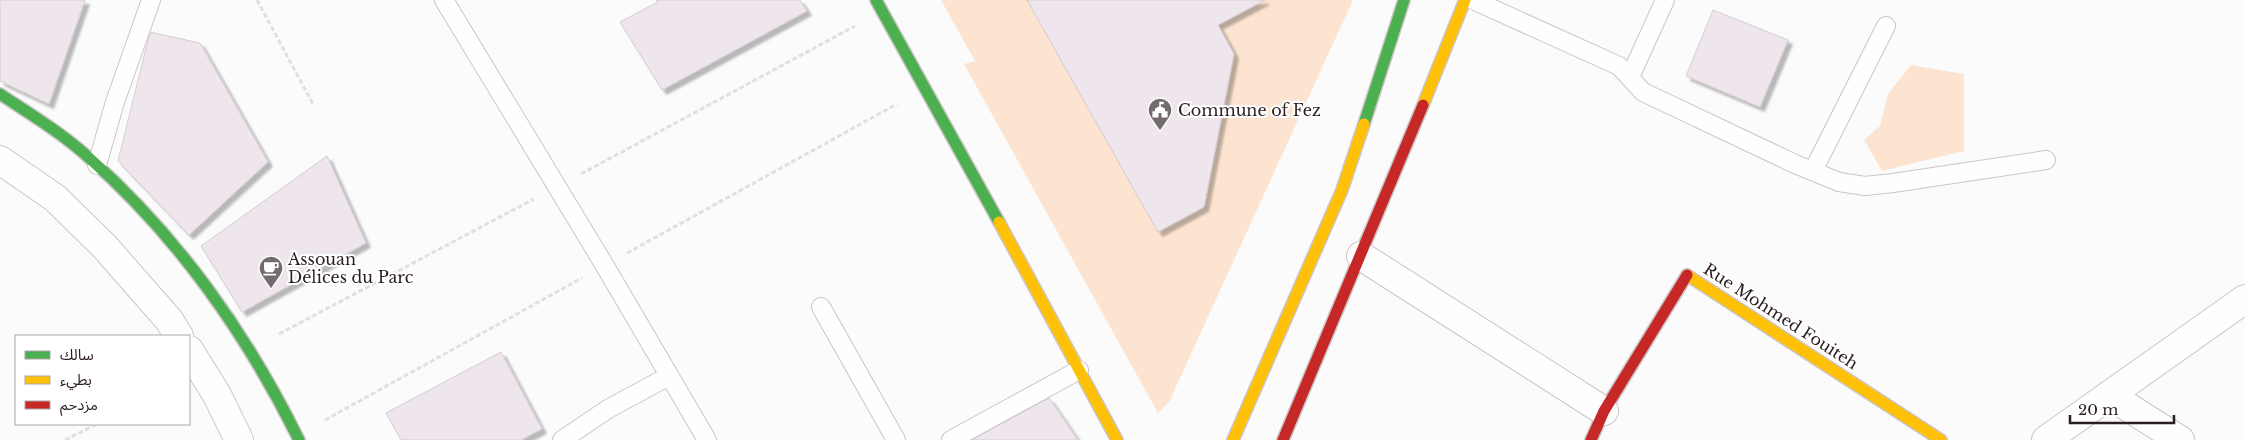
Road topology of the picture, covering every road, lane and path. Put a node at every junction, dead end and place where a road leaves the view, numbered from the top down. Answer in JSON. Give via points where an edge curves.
{"nodes":[{"id":1,"x":151,"y":0,"type":"edge"},
{"id":2,"x":257,"y":0,"type":"edge"},
{"id":3,"x":444,"y":0,"type":"edge"},
{"id":4,"x":876,"y":0,"type":"edge"},
{"id":5,"x":1404,"y":0,"type":"edge"},
{"id":6,"x":1465,"y":0,"type":"edge"},
{"id":7,"x":1473,"y":0,"type":"edge"},
{"id":8,"x":1664,"y":0,"type":"edge"},
{"id":9,"x":1886,"y":26,"type":"dead end"},
{"id":10,"x":1630,"y":77,"type":"junction"},
{"id":11,"x":0,"y":94,"type":"edge"},
{"id":12,"x":313,"y":104,"type":"dead end"},
{"id":13,"x":0,"y":160,"type":"edge"},
{"id":14,"x":2046,"y":160,"type":"dead end"},
{"id":15,"x":97,"y":165,"type":"junction"},
{"id":16,"x":1813,"y":171,"type":"junction"},
{"id":17,"x":1361,"y":256,"type":"junction"},
{"id":18,"x":2245,"y":299,"type":"edge"},
{"id":19,"x":821,"y":307,"type":"dead end"},
{"id":20,"x":178,"y":335,"type":"edge"},
{"id":21,"x":190,"y":352,"type":"edge"},
{"id":22,"x":1079,"y":370,"type":"junction"},
{"id":23,"x":669,"y":376,"type":"junction"},
{"id":24,"x":2109,"y":395,"type":"junction"},
{"id":25,"x":1604,"y":411,"type":"junction"},
{"id":26,"x":95,"y":425,"type":"edge"},
{"id":27,"x":65,"y":440,"type":"edge"},
{"id":28,"x":239,"y":440,"type":"edge"},
{"id":29,"x":299,"y":440,"type":"edge"},
{"id":30,"x":562,"y":440,"type":"edge"},
{"id":31,"x":707,"y":440,"type":"edge"},
{"id":32,"x":896,"y":440,"type":"edge"},
{"id":33,"x":951,"y":440,"type":"edge"},
{"id":34,"x":1117,"y":440,"type":"edge"},
{"id":35,"x":1232,"y":440,"type":"edge"},
{"id":36,"x":1283,"y":440,"type":"edge"},
{"id":37,"x":1591,"y":440,"type":"edge"},
{"id":38,"x":1941,"y":440,"type":"edge"},
{"id":39,"x":2046,"y":440,"type":"edge"},
{"id":40,"x":2180,"y":440,"type":"edge"}],
"edges":[{"from":1,"to":15,"type":"lane"},
{"from":2,"to":12,"type":"path"},
{"from":3,"to":23,"type":"lane"},
{"from":4,"to":22,"type":"street"},
{"from":5,"to":35,"type":"street","via":[[1342,190]]},
{"from":6,"to":17,"type":"street"},
{"from":7,"to":10,"type":"lane","via":[[1619,66]]},
{"from":8,"to":10,"type":"lane"},
{"from":9,"to":16,"type":"lane"},
{"from":10,"to":16,"type":"lane","via":[[1643,92]]},
{"from":11,"to":15,"type":"street","via":[[54,130]]},
{"from":13,"to":20,"type":"street","via":[[55,198],[105,246]]},
{"from":14,"to":16,"type":"lane","via":[[1865,186],[1838,182]]},
{"from":15,"to":29,"type":"street","via":[[170,240],[252,349]]},
{"from":17,"to":25,"type":"street"},
{"from":17,"to":36,"type":"street"},
{"from":18,"to":24,"type":"street"},
{"from":19,"to":32,"type":"lane"},
{"from":21,"to":28,"type":"street","via":[[217,395]]},
{"from":22,"to":33,"type":"lane"},
{"from":22,"to":34,"type":"street"},
{"from":23,"to":30,"type":"lane","via":[[608,409]]},
{"from":23,"to":31,"type":"lane"},
{"from":24,"to":39,"type":"street"},
{"from":24,"to":40,"type":"street"},
{"from":25,"to":37,"type":"street","name":"Rue Mohmed Fouiteh"},
{"from":25,"to":38,"type":"street","name":"Rue Mohmed Fouiteh","via":[[1687,275]]},
{"from":26,"to":27,"type":"path"}]}
